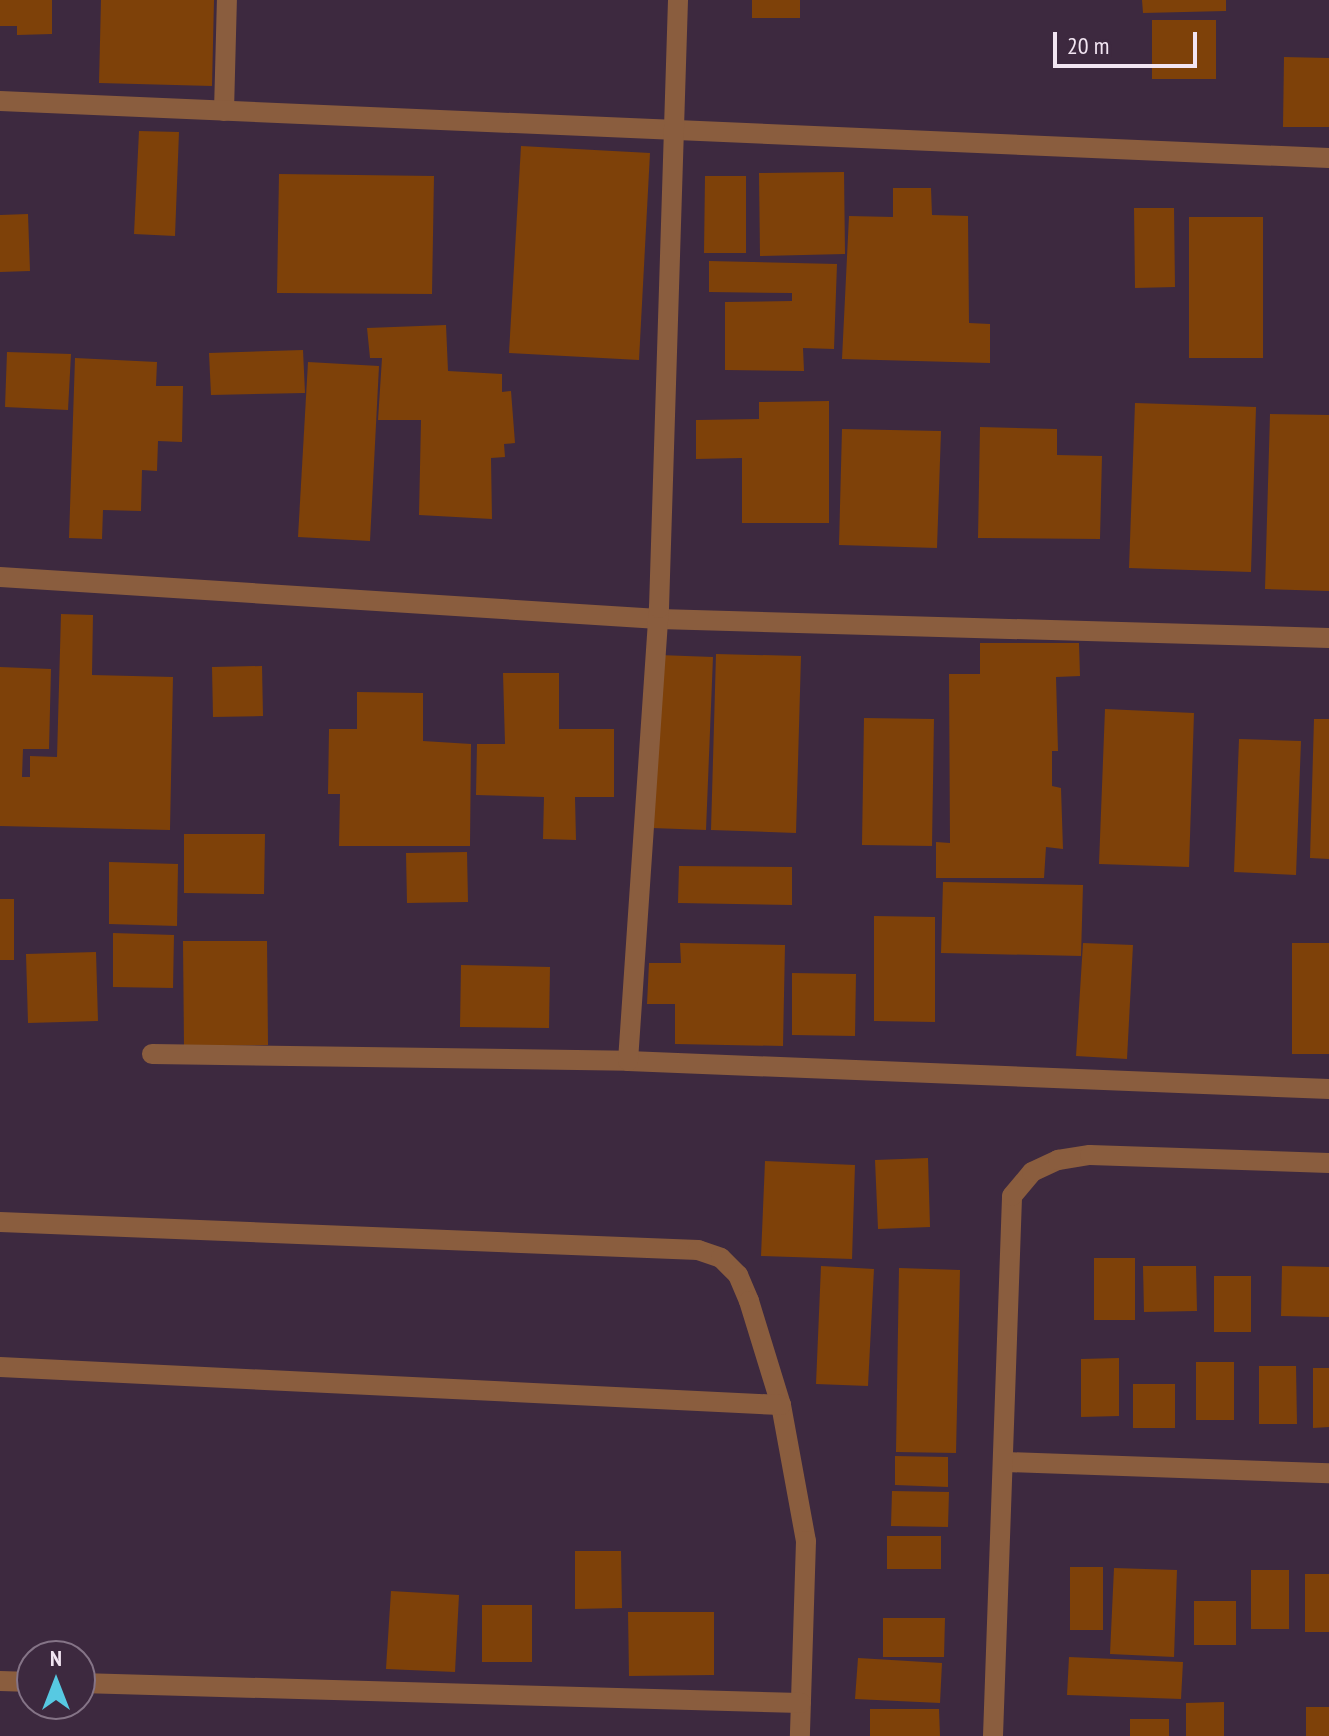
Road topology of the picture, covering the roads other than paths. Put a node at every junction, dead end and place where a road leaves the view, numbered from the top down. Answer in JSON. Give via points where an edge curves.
{"nodes":[{"id":1,"x":227,"y":0,"type":"edge"},
{"id":2,"x":678,"y":0,"type":"edge"},
{"id":3,"x":0,"y":101,"type":"edge"},
{"id":4,"x":224,"y":111,"type":"junction"},
{"id":5,"x":676,"y":131,"type":"junction"},
{"id":6,"x":1329,"y":158,"type":"edge"},
{"id":7,"x":0,"y":577,"type":"edge"},
{"id":8,"x":659,"y":619,"type":"junction"},
{"id":9,"x":1329,"y":638,"type":"edge"},
{"id":10,"x":152,"y":1054,"type":"dead end"},
{"id":11,"x":628,"y":1061,"type":"junction"},
{"id":12,"x":1329,"y":1089,"type":"edge"},
{"id":13,"x":1329,"y":1163,"type":"edge"},
{"id":14,"x":0,"y":1222,"type":"edge"},
{"id":15,"x":0,"y":1367,"type":"edge"},
{"id":16,"x":781,"y":1405,"type":"junction"},
{"id":17,"x":1007,"y":1462,"type":"junction"},
{"id":18,"x":1329,"y":1473,"type":"edge"},
{"id":19,"x":96,"y":1683,"type":"edge"},
{"id":20,"x":801,"y":1703,"type":"junction"},
{"id":21,"x":800,"y":1736,"type":"edge"},
{"id":22,"x":993,"y":1736,"type":"edge"}],
"edges":[{"from":1,"to":4,"type":"street"},
{"from":2,"to":5,"type":"street"},
{"from":3,"to":4,"type":"street"},
{"from":4,"to":5,"type":"street"},
{"from":5,"to":6,"type":"street"},
{"from":5,"to":8,"type":"street"},
{"from":7,"to":8,"type":"street"},
{"from":8,"to":9,"type":"street"},
{"from":8,"to":11,"type":"street"},
{"from":10,"to":11,"type":"street"},
{"from":11,"to":12,"type":"street"},
{"from":13,"to":17,"type":"street","via":[[1090,1155],[1058,1160],[1032,1172],[1012,1196]]},
{"from":14,"to":16,"type":"street","via":[[698,1250],[721,1258],[738,1275]]},
{"from":15,"to":16,"type":"street"},
{"from":16,"to":20,"type":"street","via":[[806,1541]]},
{"from":17,"to":18,"type":"street"},
{"from":17,"to":22,"type":"street"},
{"from":19,"to":20,"type":"street"},
{"from":20,"to":21,"type":"street"}]}
